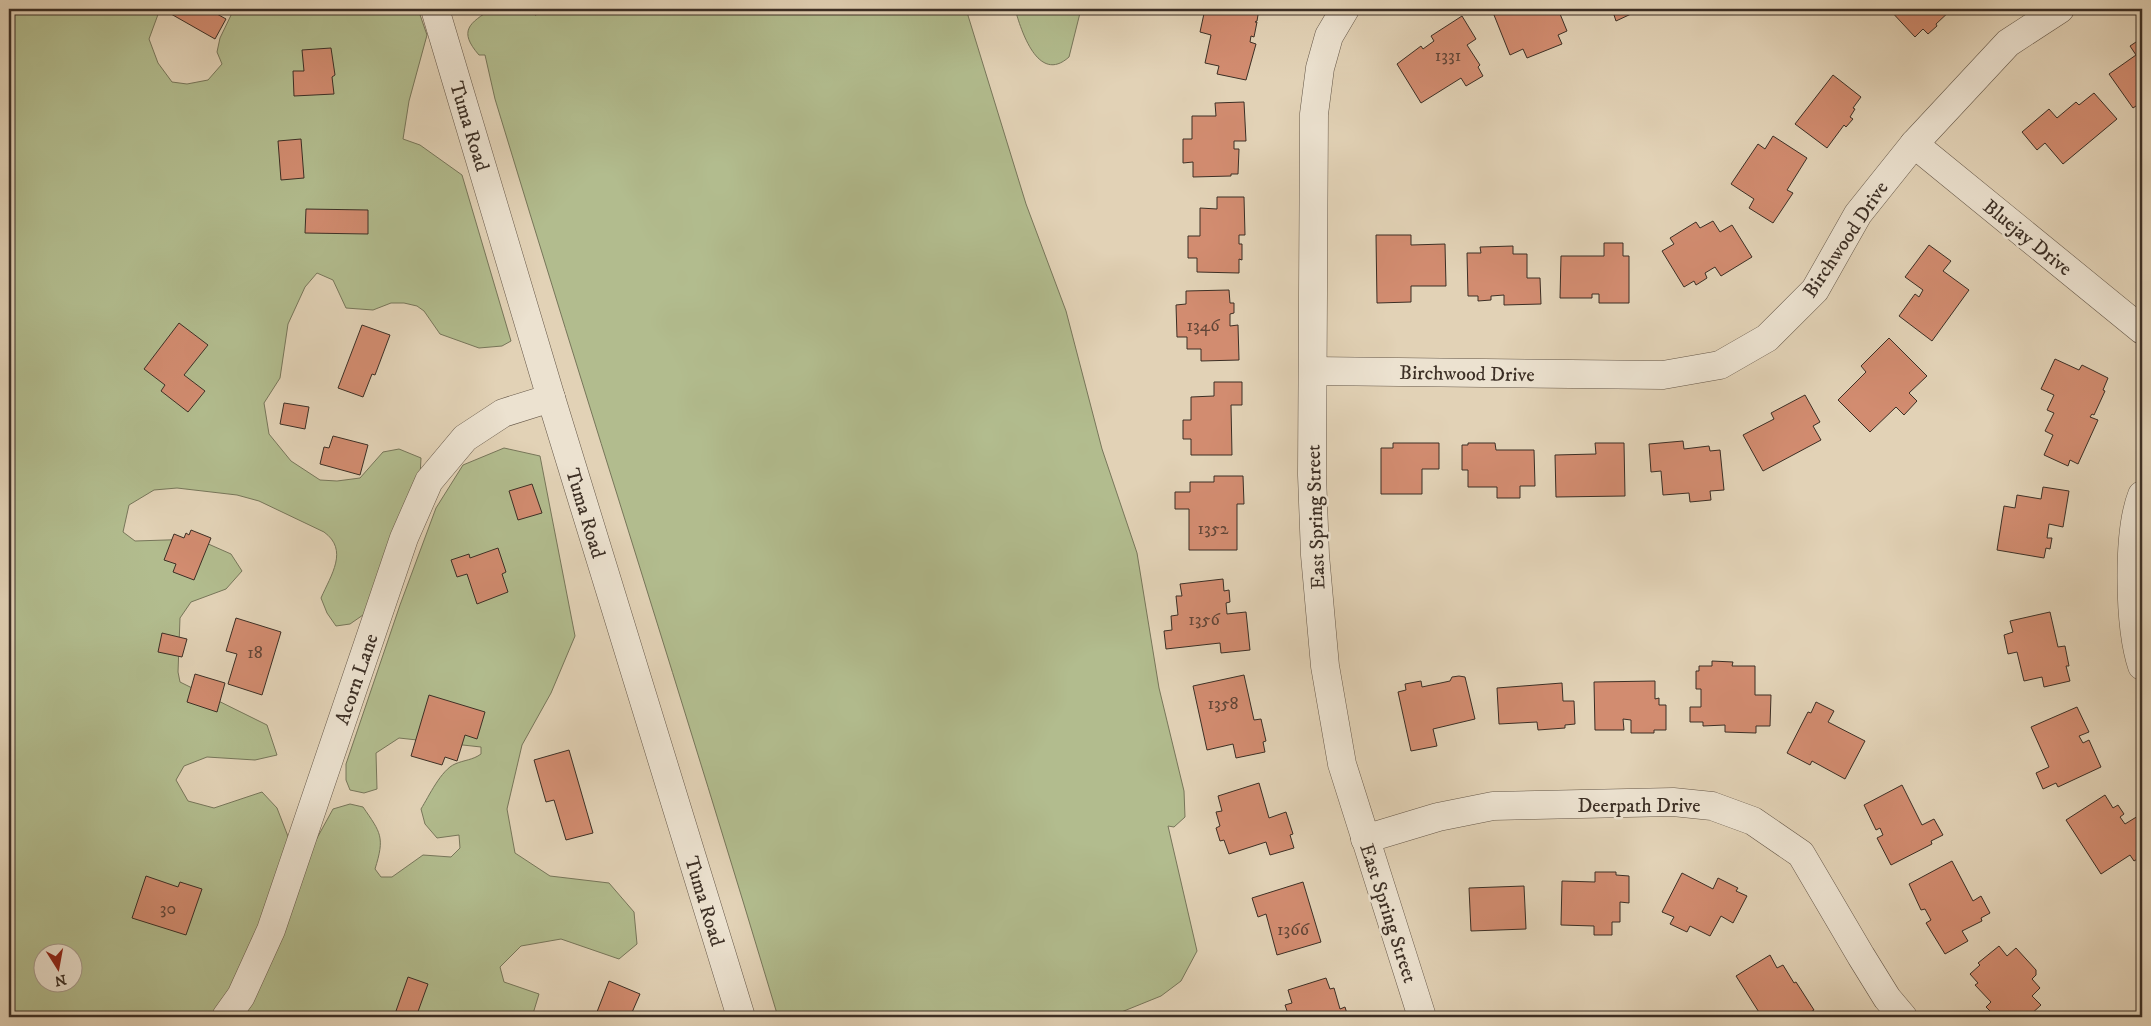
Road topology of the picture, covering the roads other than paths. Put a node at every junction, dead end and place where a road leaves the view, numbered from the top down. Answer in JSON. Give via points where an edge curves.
{"nodes":[{"id":1,"x":435,"y":9,"type":"edge"},
{"id":2,"x":1345,"y":9,"type":"edge"},
{"id":3,"x":2060,"y":9,"type":"edge"},
{"id":4,"x":1914,"y":144,"type":"junction"},
{"id":5,"x":2142,"y":330,"type":"edge"},
{"id":6,"x":1314,"y":371,"type":"junction"},
{"id":7,"x":551,"y":398,"type":"junction"},
{"id":8,"x":2142,"y":495,"type":"edge"},
{"id":9,"x":2142,"y":666,"type":"edge"},
{"id":10,"x":1365,"y":839,"type":"junction"},
{"id":11,"x":226,"y":1017,"type":"edge"},
{"id":12,"x":741,"y":1017,"type":"edge"},
{"id":13,"x":1422,"y":1017,"type":"edge"},
{"id":14,"x":1903,"y":1017,"type":"edge"}],
"edges":[{"from":1,"to":7,"type":"street","name":"Tuma Road"},
{"from":2,"to":6,"type":"street","name":"East Spring Street","via":[[1330,36],[1320,68],[1314,114]]},
{"from":3,"to":4,"type":"street","name":"Birchwood Drive","via":[[2008,44]]},
{"from":4,"to":5,"type":"street","name":"Bluejay Drive"},
{"from":4,"to":6,"type":"street","name":"Birchwood Drive","via":[[1858,214],[1816,290],[1768,338],[1720,366],[1663,375]]},
{"from":6,"to":10,"type":"street","name":"East Spring Street","via":[[1312,475],[1320,627],[1342,764]]},
{"from":7,"to":11,"type":"street","name":"Acorn Lane","via":[[503,413],[465,438],[429,481],[404,538],[271,930],[241,996]]},
{"from":7,"to":12,"type":"street","name":"Tuma Road"},
{"from":8,"to":9,"type":"street","via":[[2134,526],[2132,586]]},
{"from":10,"to":13,"type":"street","name":"East Spring Street"},
{"from":10,"to":14,"type":"street","name":"Deerpath Drive","via":[[1438,817],[1493,806],[1672,802],[1712,806],[1753,821],[1801,854],[1875,978]]}]}
